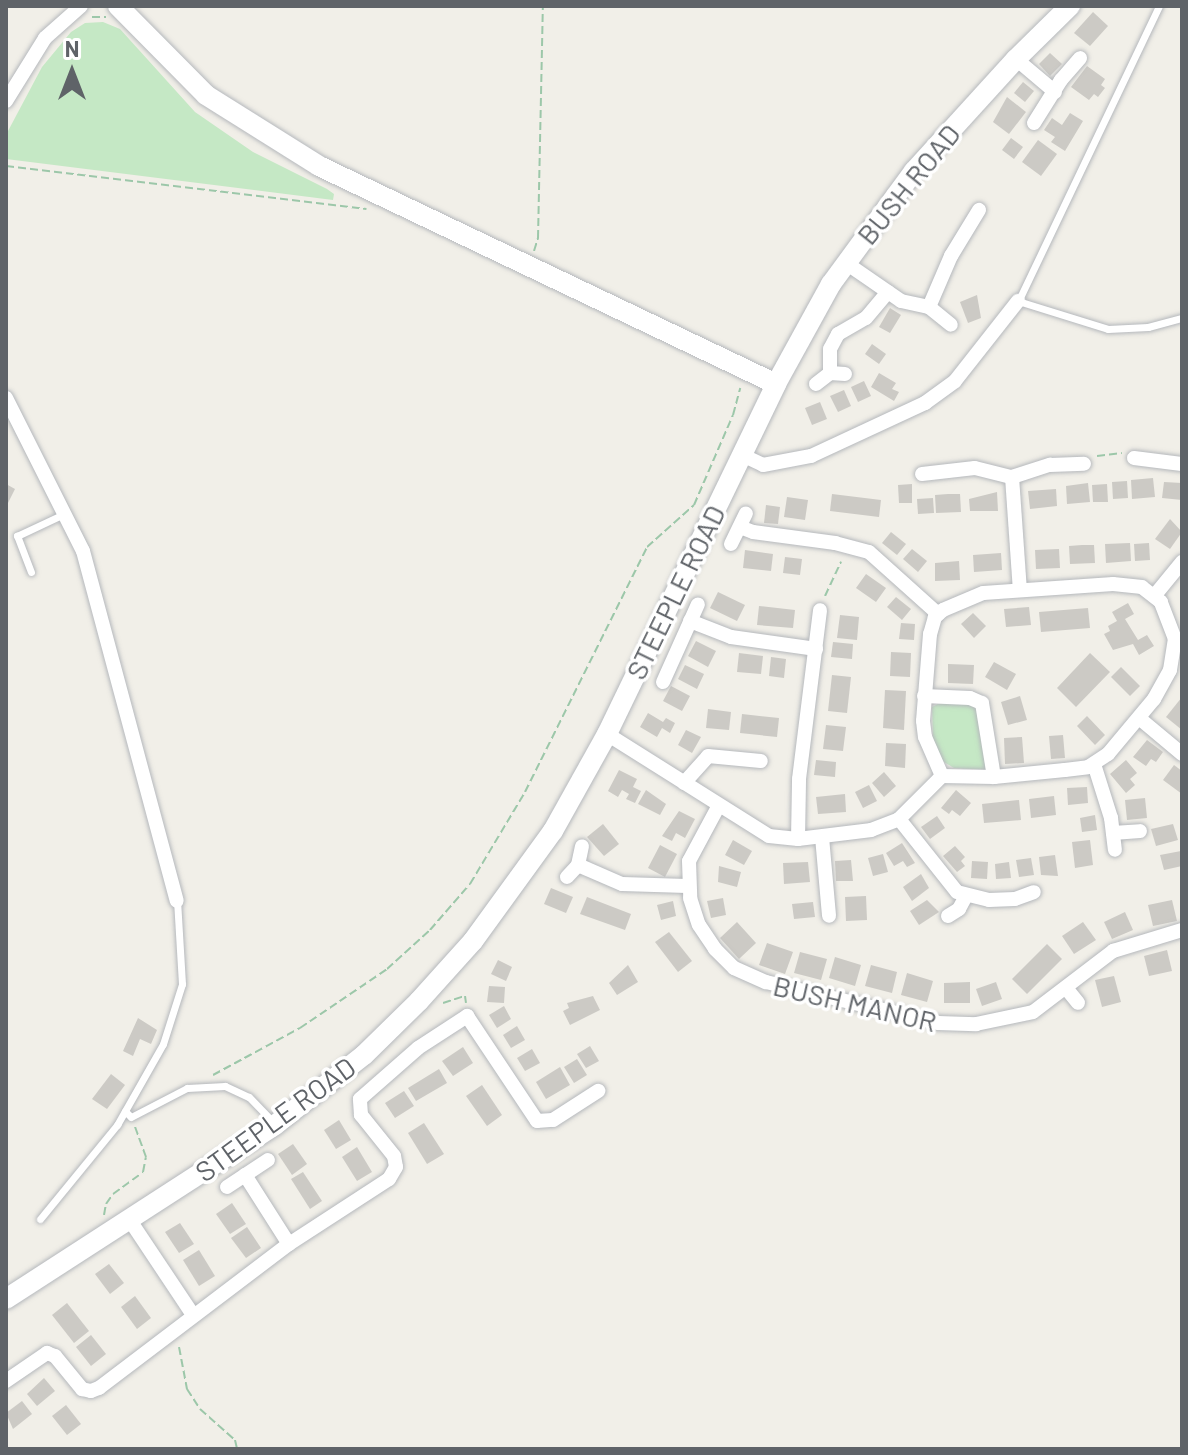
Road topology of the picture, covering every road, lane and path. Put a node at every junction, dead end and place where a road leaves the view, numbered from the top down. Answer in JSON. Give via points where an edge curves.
{"nodes":[{"id":1,"x":81,"y":6,"type":"edge"},
{"id":2,"x":118,"y":6,"type":"edge"},
{"id":3,"x":543,"y":6,"type":"edge"},
{"id":4,"x":1070,"y":6,"type":"edge"},
{"id":5,"x":1159,"y":6,"type":"edge"},
{"id":6,"x":1080,"y":58,"type":"dead end"},
{"id":7,"x":1016,"y":59,"type":"junction"},
{"id":8,"x":1055,"y":92,"type":"junction"},
{"id":9,"x":6,"y":101,"type":"edge"},
{"id":10,"x":1034,"y":123,"type":"dead end"},
{"id":11,"x":6,"y":166,"type":"edge"},
{"id":12,"x":383,"y":199,"type":"junction"},
{"id":13,"x":979,"y":210,"type":"dead end"},
{"id":14,"x":846,"y":263,"type":"junction"},
{"id":15,"x":528,"y":267,"type":"junction"},
{"id":16,"x":888,"y":292,"type":"junction"},
{"id":17,"x":1018,"y":301,"type":"junction"},
{"id":18,"x":929,"y":307,"type":"junction"},
{"id":19,"x":1182,"y":318,"type":"edge"},
{"id":20,"x":951,"y":325,"type":"dead end"},
{"id":21,"x":776,"y":384,"type":"junction"},
{"id":22,"x":816,"y":384,"type":"dead end"},
{"id":23,"x":6,"y":398,"type":"edge"},
{"id":24,"x":742,"y":455,"type":"junction"},
{"id":25,"x":1134,"y":458,"type":"joint"},
{"id":26,"x":1084,"y":464,"type":"joint"},
{"id":27,"x":1182,"y":464,"type":"edge"},
{"id":28,"x":922,"y":474,"type":"dead end"},
{"id":29,"x":1012,"y":477,"type":"junction"},
{"id":30,"x":694,"y":505,"type":"dead end"},
{"id":31,"x":64,"y":514,"type":"junction"},
{"id":32,"x":731,"y":544,"type":"dead end"},
{"id":33,"x":845,"y":545,"type":"junction"},
{"id":34,"x":1182,"y":562,"type":"edge"},
{"id":35,"x":31,"y":572,"type":"dead end"},
{"id":36,"x":1020,"y":590,"type":"junction"},
{"id":37,"x":1155,"y":595,"type":"junction"},
{"id":38,"x":698,"y":604,"type":"dead end"},
{"id":39,"x":820,"y":610,"type":"joint"},
{"id":40,"x":938,"y":614,"type":"junction"},
{"id":41,"x":690,"y":621,"type":"junction"},
{"id":42,"x":1179,"y":646,"type":"edge"},
{"id":43,"x":816,"y":649,"type":"junction"},
{"id":44,"x":663,"y":682,"type":"dead end"},
{"id":45,"x":924,"y":696,"type":"junction"},
{"id":46,"x":1139,"y":718,"type":"junction"},
{"id":47,"x":607,"y":734,"type":"junction"},
{"id":48,"x":1182,"y":754,"type":"edge"},
{"id":49,"x":761,"y":761,"type":"dead end"},
{"id":50,"x":1094,"y":764,"type":"junction"},
{"id":51,"x":942,"y":776,"type":"junction"},
{"id":52,"x":994,"y":777,"type":"junction"},
{"id":53,"x":684,"y":783,"type":"junction"},
{"id":54,"x":718,"y":807,"type":"junction"},
{"id":55,"x":899,"y":819,"type":"junction"},
{"id":56,"x":1140,"y":831,"type":"dead end"},
{"id":57,"x":1113,"y":833,"type":"junction"},
{"id":58,"x":822,"y":837,"type":"junction"},
{"id":59,"x":798,"y":839,"type":"junction"},
{"id":60,"x":582,"y":846,"type":"dead end"},
{"id":61,"x":1115,"y":850,"type":"dead end"},
{"id":62,"x":578,"y":865,"type":"junction"},
{"id":63,"x":567,"y":877,"type":"dead end"},
{"id":64,"x":687,"y":886,"type":"junction"},
{"id":65,"x":1034,"y":892,"type":"dead end"},
{"id":66,"x":966,"y":896,"type":"junction"},
{"id":67,"x":177,"y":901,"type":"joint"},
{"id":68,"x":829,"y":916,"type":"dead end"},
{"id":69,"x":948,"y":916,"type":"dead end"},
{"id":70,"x":1182,"y":930,"type":"edge"},
{"id":71,"x":1066,"y":988,"type":"junction"},
{"id":72,"x":419,"y":1001,"type":"junction"},
{"id":73,"x":1078,"y":1003,"type":"dead end"},
{"id":74,"x":467,"y":1016,"type":"junction"},
{"id":75,"x":187,"y":1088,"type":"junction"},
{"id":76,"x":598,"y":1091,"type":"dead end"},
{"id":77,"x":128,"y":1114,"type":"junction"},
{"id":78,"x":275,"y":1125,"type":"junction"},
{"id":79,"x":268,"y":1160,"type":"dead end"},
{"id":80,"x":245,"y":1175,"type":"junction"},
{"id":81,"x":227,"y":1187,"type":"dead end"},
{"id":82,"x":40,"y":1219,"type":"dead end"},
{"id":83,"x":129,"y":1219,"type":"junction"},
{"id":84,"x":111,"y":1232,"type":"junction"},
{"id":85,"x":289,"y":1244,"type":"junction"},
{"id":86,"x":6,"y":1299,"type":"edge"},
{"id":87,"x":193,"y":1315,"type":"junction"},
{"id":88,"x":177,"y":1327,"type":"junction"},
{"id":89,"x":6,"y":1381,"type":"edge"},
{"id":90,"x":237,"y":1449,"type":"edge"}],
"edges":[{"from":1,"to":9,"type":"street","via":[[45,38]]},
{"from":2,"to":12,"type":"main road","via":[[206,95],[269,137]]},
{"from":3,"to":15,"type":"path","via":[[538,238]]},
{"from":4,"to":7,"type":"main road","name":"BUSH ROAD"},
{"from":5,"to":17,"type":"lane"},
{"from":6,"to":8,"type":"street"},
{"from":7,"to":8,"type":"street"},
{"from":7,"to":14,"type":"main road","name":"BUSH ROAD","via":[[914,171]]},
{"from":8,"to":10,"type":"street"},
{"from":11,"to":12,"type":"path","via":[[361,209],[377,208]]},
{"from":12,"to":15,"type":"main road"},
{"from":13,"to":18,"type":"street"},
{"from":14,"to":16,"type":"street"},
{"from":14,"to":21,"type":"main road","name":"BUSH ROAD"},
{"from":15,"to":21,"type":"main road"},
{"from":16,"to":18,"type":"street"},
{"from":16,"to":22,"type":"street","via":[[866,318],[838,334],[830,349],[838,373]]},
{"from":17,"to":19,"type":"lane","via":[[1108,329]]},
{"from":17,"to":24,"type":"street","via":[[955,381],[925,403],[811,456],[763,465]]},
{"from":18,"to":20,"type":"street"},
{"from":21,"to":24,"type":"main road","name":"STEEPLE ROAD"},
{"from":23,"to":31,"type":"street"},
{"from":24,"to":47,"type":"main road","name":"STEEPLE ROAD"},
{"from":25,"to":26,"type":"path","via":[[1122,452]]},
{"from":25,"to":27,"type":"street"},
{"from":26,"to":29,"type":"street","via":[[1050,465]]},
{"from":28,"to":29,"type":"street","via":[[975,468]]},
{"from":29,"to":36,"type":"street"},
{"from":30,"to":75,"type":"path","via":[[647,547],[525,792],[470,884],[430,930],[387,969],[300,1028]]},
{"from":31,"to":35,"type":"lane","via":[[17,536]]},
{"from":31,"to":67,"type":"street","via":[[83,551]]},
{"from":32,"to":33,"type":"street","via":[[743,520],[753,532]]},
{"from":33,"to":39,"type":"path"},
{"from":33,"to":40,"type":"street","via":[[876,558]]},
{"from":34,"to":37,"type":"street"},
{"from":36,"to":37,"type":"street","via":[[1124,584]]},
{"from":36,"to":40,"type":"street","via":[[975,595]]},
{"from":37,"to":42,"type":"street"},
{"from":38,"to":41,"type":"street"},
{"from":39,"to":43,"type":"street"},
{"from":40,"to":45,"type":"street","via":[[930,634]]},
{"from":41,"to":43,"type":"street","via":[[731,637]]},
{"from":41,"to":44,"type":"street"},
{"from":42,"to":46,"type":"street","via":[[1167,678]]},
{"from":43,"to":59,"type":"street","via":[[799,779]]},
{"from":45,"to":51,"type":"street","via":[[923,729]]},
{"from":45,"to":52,"type":"street","via":[[982,703]]},
{"from":46,"to":48,"type":"street"},
{"from":46,"to":50,"type":"street"},
{"from":47,"to":53,"type":"street"},
{"from":47,"to":72,"type":"main road","name":"STEEPLE ROAD","via":[[553,831],[473,941]]},
{"from":49,"to":53,"type":"street","via":[[708,756]]},
{"from":50,"to":52,"type":"street"},
{"from":50,"to":57,"type":"street"},
{"from":51,"to":52,"type":"street"},
{"from":51,"to":55,"type":"street"},
{"from":53,"to":54,"type":"street"},
{"from":54,"to":59,"type":"street","via":[[769,836]]},
{"from":54,"to":64,"type":"street","name":"BUSH MANOR","via":[[693,851]]},
{"from":55,"to":58,"type":"street","via":[[871,830]]},
{"from":55,"to":66,"type":"street","via":[[945,880]]},
{"from":56,"to":57,"type":"street"},
{"from":57,"to":61,"type":"street"},
{"from":58,"to":59,"type":"street"},
{"from":58,"to":68,"type":"street"},
{"from":60,"to":62,"type":"street"},
{"from":62,"to":63,"type":"street"},
{"from":62,"to":64,"type":"street","via":[[622,884]]},
{"from":64,"to":71,"type":"street","name":"BUSH MANOR","via":[[699,925],[715,949],[734,968],[766,982],[959,1026],[1022,1016]]},
{"from":65,"to":66,"type":"street","via":[[1007,900]]},
{"from":66,"to":69,"type":"street"},
{"from":67,"to":77,"type":"lane","via":[[182,984],[163,1044]]},
{"from":70,"to":71,"type":"street","name":"BUSH MANOR","via":[[1113,951]]},
{"from":71,"to":73,"type":"street"},
{"from":72,"to":74,"type":"path","via":[[431,1007],[465,996]]},
{"from":72,"to":78,"type":"main road","name":"STEEPLE ROAD","via":[[364,1055]]},
{"from":74,"to":76,"type":"street","via":[[537,1121],[553,1120]]},
{"from":74,"to":85,"type":"street","via":[[418,1048],[360,1099],[361,1115],[394,1156],[392,1176]]},
{"from":75,"to":77,"type":"lane"},
{"from":75,"to":78,"type":"lane","via":[[225,1086],[249,1097]]},
{"from":77,"to":82,"type":"lane"},
{"from":77,"to":84,"type":"path","via":[[146,1157],[143,1172],[106,1204],[104,1219]]},
{"from":78,"to":83,"type":"main road","name":"STEEPLE ROAD"},
{"from":79,"to":80,"type":"street"},
{"from":80,"to":81,"type":"street"},
{"from":80,"to":85,"type":"street"},
{"from":83,"to":84,"type":"main road","name":"STEEPLE ROAD"},
{"from":83,"to":87,"type":"street"},
{"from":84,"to":86,"type":"main road","name":"STEEPLE ROAD"},
{"from":85,"to":87,"type":"street"},
{"from":87,"to":88,"type":"street"},
{"from":88,"to":89,"type":"street","via":[[95,1390],[79,1386],[47,1353]]},
{"from":88,"to":90,"type":"path","via":[[187,1389],[200,1409],[235,1440]]}]}
